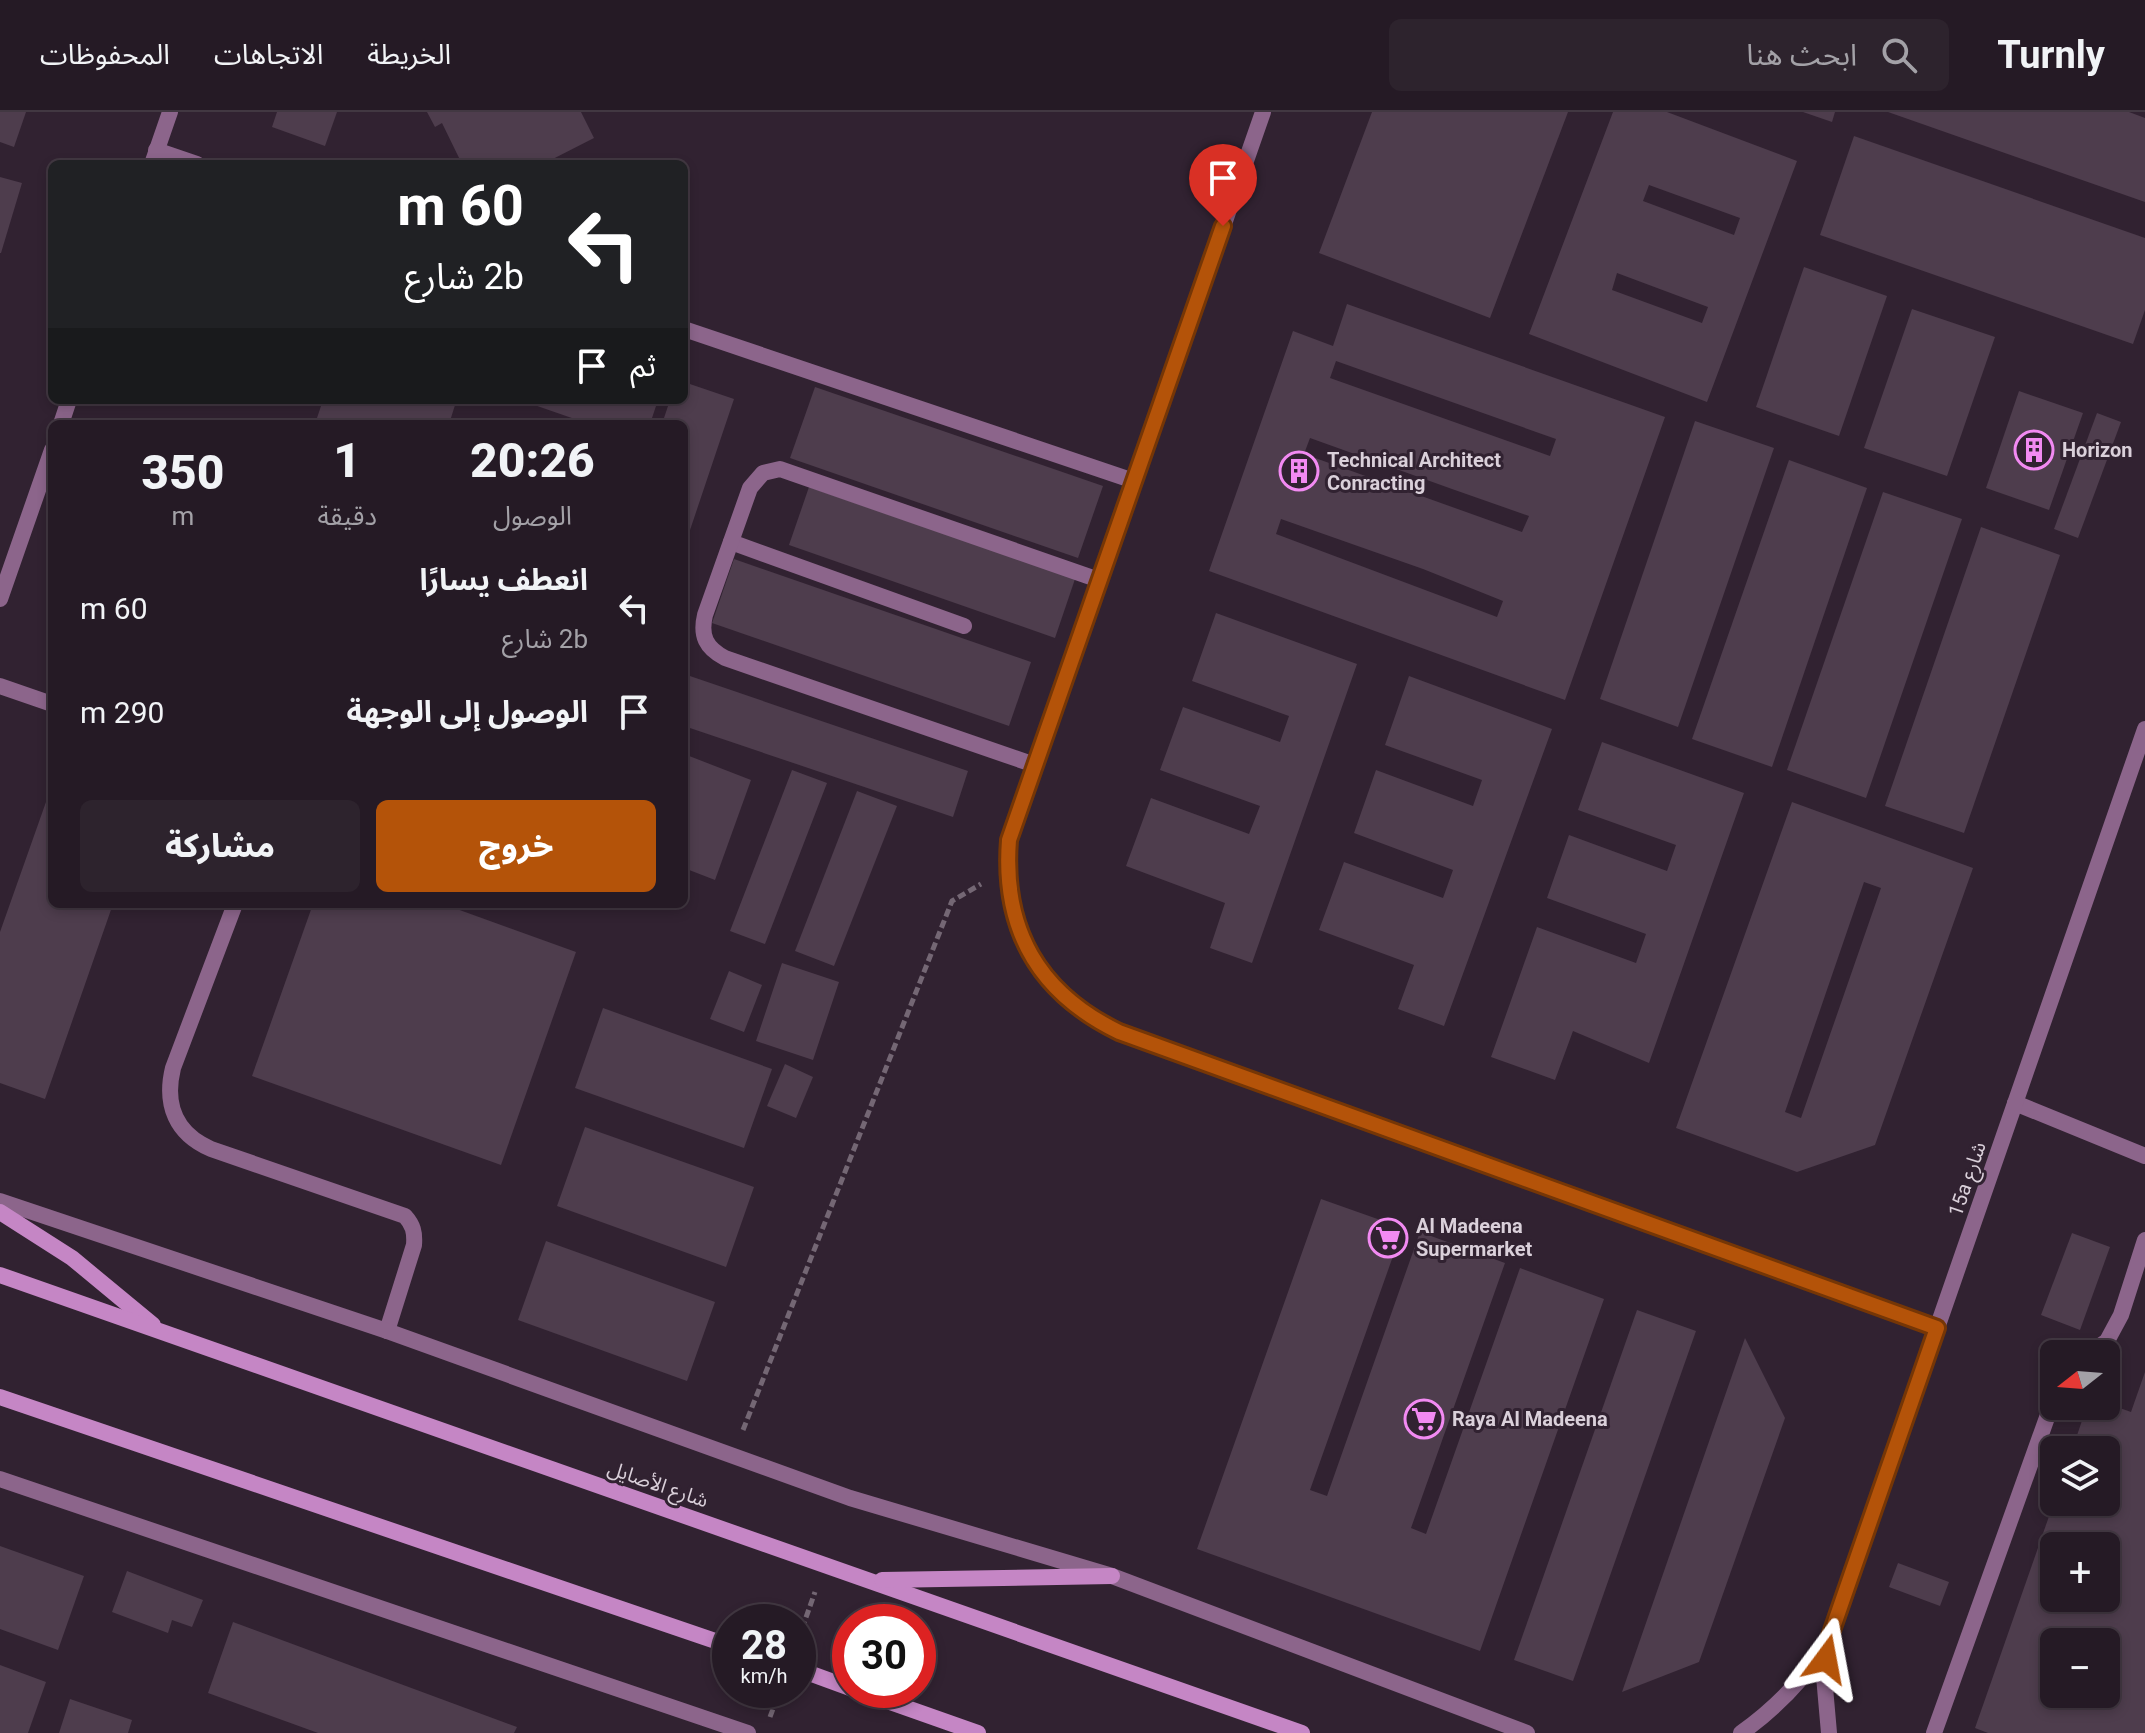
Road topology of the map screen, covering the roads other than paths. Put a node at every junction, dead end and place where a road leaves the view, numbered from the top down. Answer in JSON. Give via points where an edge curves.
{"nodes":[{"id":1,"x":170,"y":112,"type":"edge"},
{"id":2,"x":1263,"y":112,"type":"edge"},
{"id":3,"x":154,"y":157,"type":"edge"},
{"id":4,"x":688,"y":330,"type":"edge"},
{"id":5,"x":48,"y":461,"type":"edge"},
{"id":6,"x":1134,"y":481,"type":"junction"},
{"id":7,"x":731,"y":542,"type":"junction"},
{"id":8,"x":1099,"y":580,"type":"junction"},
{"id":9,"x":0,"y":599,"type":"edge"},
{"id":10,"x":964,"y":626,"type":"dead end"},
{"id":11,"x":0,"y":686,"type":"edge"},
{"id":12,"x":48,"y":703,"type":"edge"},
{"id":13,"x":2145,"y":729,"type":"edge"},
{"id":14,"x":1035,"y":765,"type":"junction"},
{"id":15,"x":233,"y":908,"type":"edge"},
{"id":16,"x":2015,"y":1103,"type":"junction"},
{"id":17,"x":2145,"y":1156,"type":"edge"},
{"id":18,"x":0,"y":1201,"type":"edge"},
{"id":19,"x":0,"y":1212,"type":"edge"},
{"id":20,"x":2145,"y":1240,"type":"edge"},
{"id":21,"x":0,"y":1275,"type":"edge"},
{"id":22,"x":1937,"y":1328,"type":"junction"},
{"id":23,"x":160,"y":1331,"type":"junction"},
{"id":24,"x":387,"y":1331,"type":"junction"},
{"id":25,"x":2108,"y":1340,"type":"edge"},
{"id":26,"x":0,"y":1397,"type":"edge"},
{"id":27,"x":2046,"y":1420,"type":"edge"},
{"id":28,"x":0,"y":1479,"type":"edge"},
{"id":29,"x":1112,"y":1576,"type":"junction"},
{"id":30,"x":872,"y":1580,"type":"junction"},
{"id":31,"x":712,"y":1640,"type":"edge"},
{"id":32,"x":1828,"y":1642,"type":"junction"},
{"id":33,"x":907,"y":1708,"type":"edge"},
{"id":34,"x":748,"y":1733,"type":"edge"},
{"id":35,"x":978,"y":1733,"type":"edge"},
{"id":36,"x":1302,"y":1733,"type":"edge"},
{"id":37,"x":1527,"y":1733,"type":"edge"},
{"id":38,"x":1741,"y":1733,"type":"edge"},
{"id":39,"x":1829,"y":1733,"type":"edge"},
{"id":40,"x":1934,"y":1733,"type":"edge"}],
"edges":[{"from":1,"to":3,"type":"street"},
{"from":2,"to":6,"type":"street"},
{"from":4,"to":6,"type":"street"},
{"from":5,"to":9,"type":"street"},
{"from":6,"to":8,"type":"street"},
{"from":7,"to":8,"type":"street","via":[[756,480],[780,469]]},
{"from":7,"to":10,"type":"street"},
{"from":7,"to":14,"type":"street","via":[[702,628],[713,652]]},
{"from":8,"to":14,"type":"street"},
{"from":11,"to":12,"type":"street"},
{"from":13,"to":16,"type":"street","name":"15a شارع"},
{"from":14,"to":22,"type":"street","via":[[1009,840],[1006,870],[1018,929],[1047,980],[1092,1019]]},
{"from":15,"to":24,"type":"street","via":[[173,1068],[169,1093],[174,1117],[183,1131],[211,1149],[405,1216],[412,1224],[414,1245]]},
{"from":16,"to":17,"type":"street"},
{"from":16,"to":22,"type":"street","name":"15a شارع"},
{"from":18,"to":24,"type":"street"},
{"from":19,"to":23,"type":"main road","via":[[72,1258]]},
{"from":20,"to":25,"type":"street"},
{"from":21,"to":23,"type":"main road","name":"شارع الأصايل"},
{"from":22,"to":32,"type":"street","name":"15a شارع"},
{"from":23,"to":30,"type":"main road","name":"شارع الأصايل"},
{"from":24,"to":29,"type":"street","via":[[850,1498]]},
{"from":26,"to":31,"type":"main road"},
{"from":27,"to":40,"type":"street"},
{"from":28,"to":34,"type":"street"},
{"from":29,"to":30,"type":"main road"},
{"from":29,"to":37,"type":"street"},
{"from":30,"to":36,"type":"main road","name":"شارع الأصايل"},
{"from":32,"to":38,"type":"street","name":"15a شارع","via":[[1786,1696]]},
{"from":32,"to":39,"type":"street","name":"15a شارع","via":[[1824,1676]]},
{"from":33,"to":35,"type":"main road"}]}
